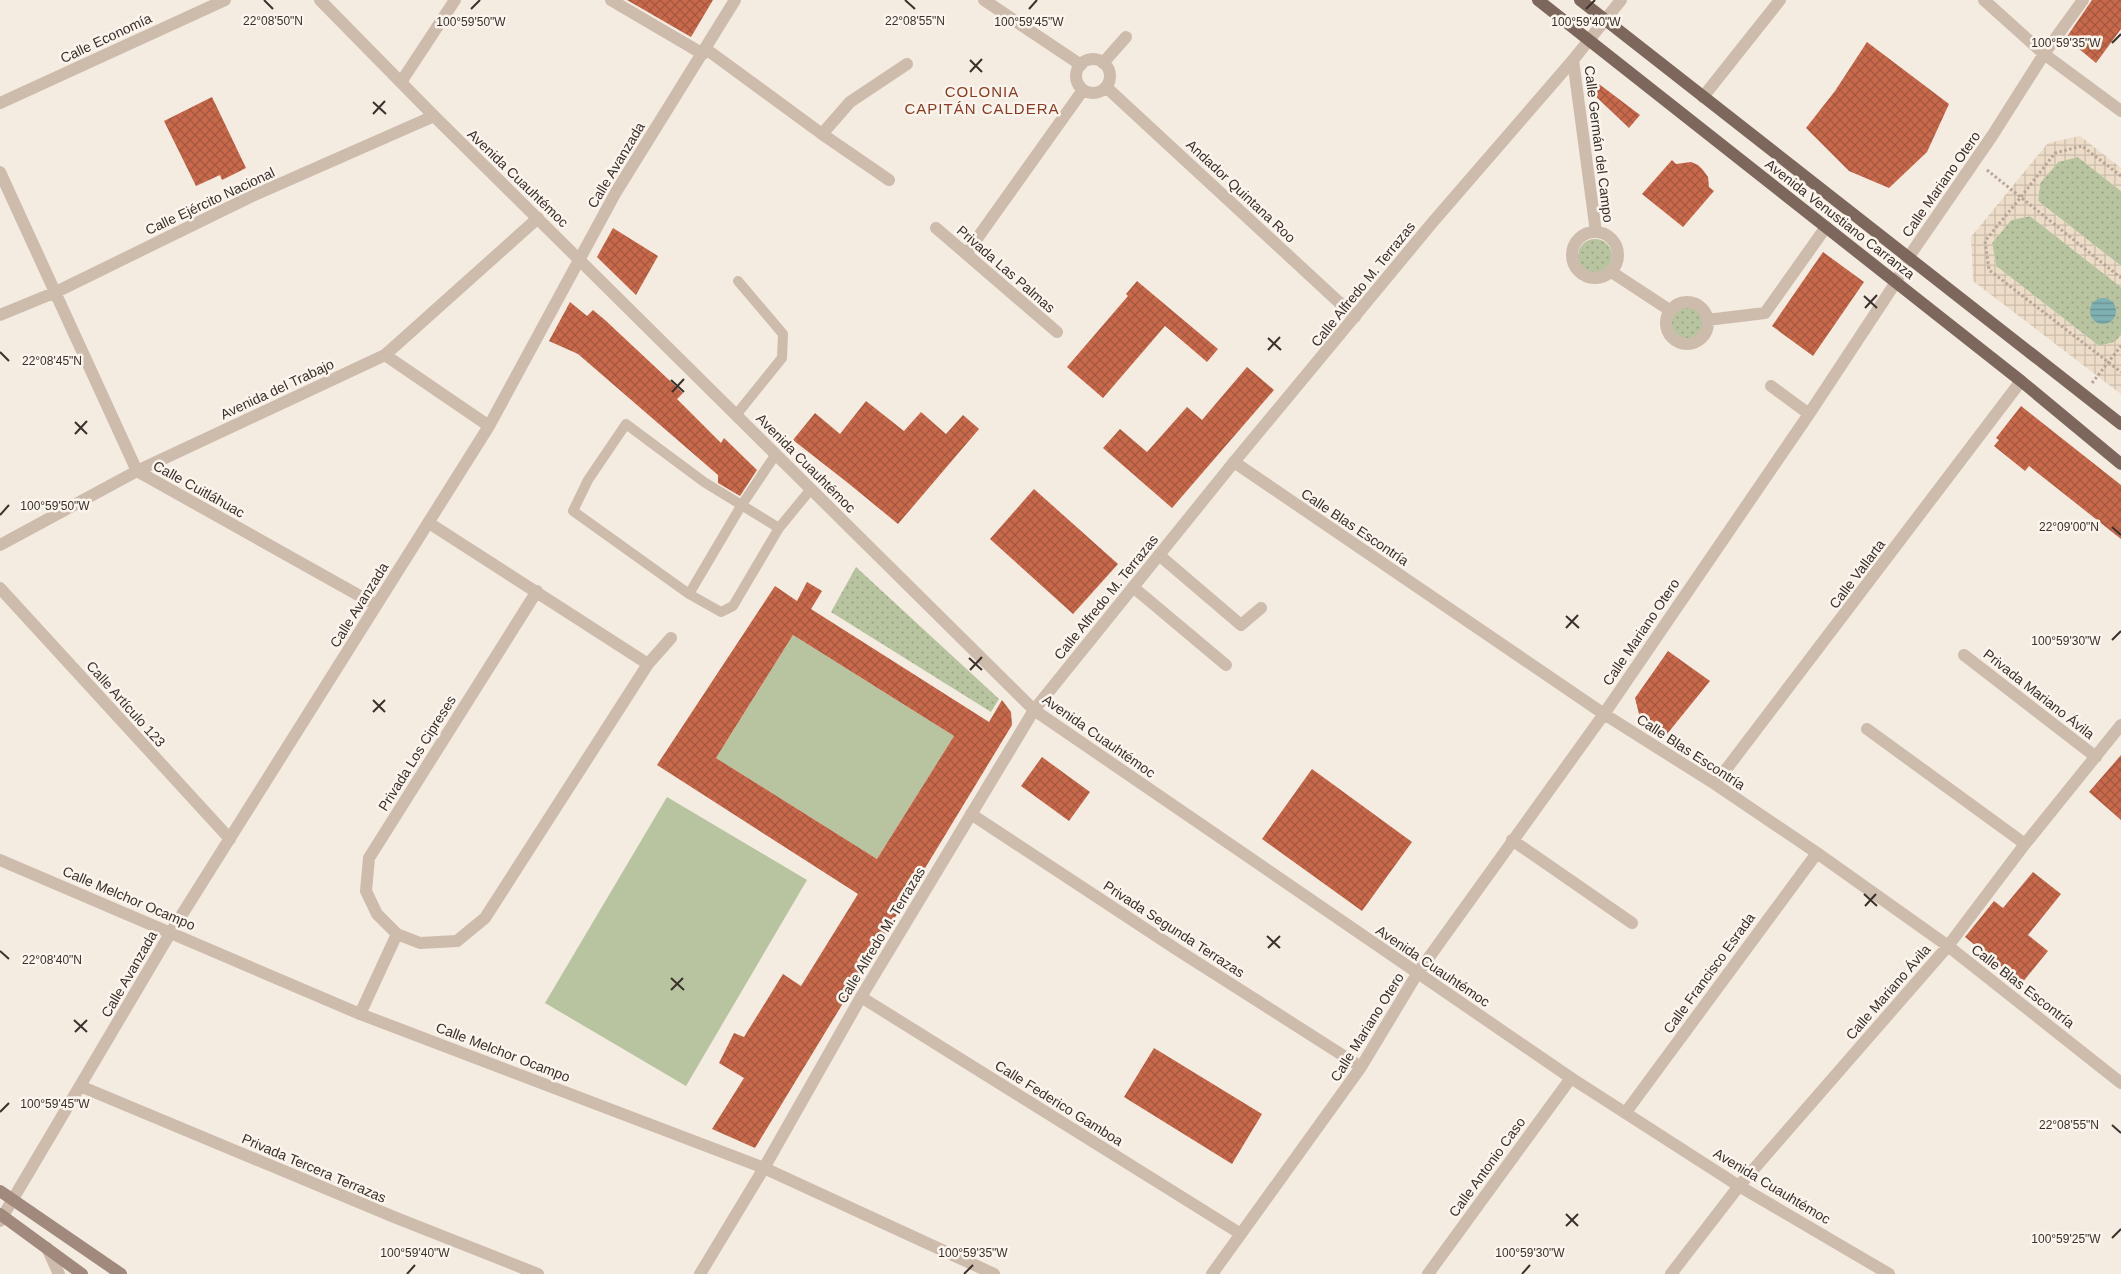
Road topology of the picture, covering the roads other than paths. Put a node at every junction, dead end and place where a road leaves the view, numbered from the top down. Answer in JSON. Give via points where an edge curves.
{"nodes":[{"id":1,"x":225,"y":0,"type":"edge"},
{"id":2,"x":320,"y":0,"type":"edge"},
{"id":3,"x":455,"y":0,"type":"edge"},
{"id":4,"x":611,"y":0,"type":"edge"},
{"id":5,"x":735,"y":0,"type":"edge"},
{"id":6,"x":984,"y":0,"type":"edge"},
{"id":7,"x":1538,"y":0,"type":"edge"},
{"id":8,"x":1580,"y":0,"type":"edge"},
{"id":9,"x":1621,"y":0,"type":"edge"},
{"id":10,"x":1780,"y":0,"type":"edge"},
{"id":11,"x":1984,"y":0,"type":"edge"},
{"id":12,"x":2083,"y":0,"type":"edge"},
{"id":13,"x":1606,"y":20,"type":"junction"},
{"id":14,"x":1126,"y":36,"type":"dead end"},
{"id":15,"x":1590,"y":40,"type":"junction"},
{"id":16,"x":704,"y":52,"type":"junction"},
{"id":17,"x":2044,"y":54,"type":"junction"},
{"id":18,"x":1573,"y":60,"type":"junction"},
{"id":19,"x":1103,"y":63,"type":"junction"},
{"id":20,"x":907,"y":64,"type":"dead end"},
{"id":21,"x":1081,"y":65,"type":"junction"},
{"id":22,"x":401,"y":82,"type":"junction"},
{"id":23,"x":1106,"y":87,"type":"junction"},
{"id":24,"x":1084,"y":90,"type":"junction"},
{"id":25,"x":1703,"y":97,"type":"junction"},
{"id":26,"x":0,"y":103,"type":"edge"},
{"id":27,"x":2121,"y":111,"type":"edge"},
{"id":28,"x":434,"y":116,"type":"junction"},
{"id":29,"x":822,"y":134,"type":"junction"},
{"id":30,"x":0,"y":172,"type":"edge"},
{"id":31,"x":889,"y":180,"type":"dead end"},
{"id":32,"x":538,"y":218,"type":"junction"},
{"id":33,"x":1826,"y":227,"type":"junction"},
{"id":34,"x":936,"y":228,"type":"dead end"},
{"id":35,"x":1596,"y":232,"type":"junction"},
{"id":36,"x":966,"y":254,"type":"junction"},
{"id":37,"x":1908,"y":258,"type":"junction"},
{"id":38,"x":580,"y":260,"type":"junction"},
{"id":39,"x":1610,"y":271,"type":"junction"},
{"id":40,"x":738,"y":281,"type":"dead end"},
{"id":41,"x":1896,"y":282,"type":"junction"},
{"id":42,"x":56,"y":292,"type":"junction"},
{"id":43,"x":1670,"y":311,"type":"junction"},
{"id":44,"x":0,"y":315,"type":"edge"},
{"id":45,"x":1356,"y":317,"type":"junction"},
{"id":46,"x":1708,"y":320,"type":"junction"},
{"id":47,"x":1057,"y":332,"type":"dead end"},
{"id":48,"x":385,"y":355,"type":"junction"},
{"id":49,"x":2022,"y":381,"type":"junction"},
{"id":50,"x":1771,"y":386,"type":"dead end"},
{"id":51,"x":1809,"y":414,"type":"junction"},
{"id":52,"x":736,"y":415,"type":"junction"},
{"id":53,"x":2121,"y":424,"type":"edge"},
{"id":54,"x":488,"y":426,"type":"junction"},
{"id":55,"x":776,"y":454,"type":"junction"},
{"id":56,"x":1234,"y":462,"type":"junction"},
{"id":57,"x":2121,"y":464,"type":"edge"},
{"id":58,"x":137,"y":471,"type":"junction"},
{"id":59,"x":811,"y":489,"type":"junction"},
{"id":60,"x":741,"y":506,"type":"junction"},
{"id":61,"x":429,"y":523,"type":"junction"},
{"id":62,"x":779,"y":528,"type":"junction"},
{"id":63,"x":0,"y":545,"type":"edge"},
{"id":64,"x":1159,"y":555,"type":"junction"},
{"id":65,"x":1133,"y":587,"type":"junction"},
{"id":66,"x":0,"y":588,"type":"edge"},
{"id":67,"x":537,"y":591,"type":"junction"},
{"id":68,"x":689,"y":594,"type":"junction"},
{"id":69,"x":376,"y":605,"type":"junction"},
{"id":70,"x":1261,"y":608,"type":"dead end"},
{"id":71,"x":671,"y":638,"type":"dead end"},
{"id":72,"x":1964,"y":655,"type":"dead end"},
{"id":73,"x":648,"y":664,"type":"junction"},
{"id":74,"x":1226,"y":665,"type":"dead end"},
{"id":75,"x":1034,"y":710,"type":"junction"},
{"id":76,"x":1604,"y":714,"type":"junction"},
{"id":77,"x":2121,"y":725,"type":"edge"},
{"id":78,"x":1867,"y":729,"type":"dead end"},
{"id":79,"x":2096,"y":757,"type":"junction"},
{"id":80,"x":1715,"y":784,"type":"junction"},
{"id":81,"x":971,"y":814,"type":"junction"},
{"id":82,"x":230,"y":840,"type":"junction"},
{"id":83,"x":1512,"y":840,"type":"junction"},
{"id":84,"x":2025,"y":844,"type":"junction"},
{"id":85,"x":1817,"y":853,"type":"junction"},
{"id":86,"x":0,"y":860,"type":"edge"},
{"id":87,"x":1632,"y":923,"type":"dead end"},
{"id":88,"x":171,"y":932,"type":"junction"},
{"id":89,"x":397,"y":934,"type":"junction"},
{"id":90,"x":1948,"y":946,"type":"junction"},
{"id":91,"x":1417,"y":974,"type":"junction"},
{"id":92,"x":861,"y":997,"type":"junction"},
{"id":93,"x":360,"y":1014,"type":"junction"},
{"id":94,"x":1361,"y":1068,"type":"junction"},
{"id":95,"x":1571,"y":1078,"type":"junction"},
{"id":96,"x":2121,"y":1082,"type":"edge"},
{"id":97,"x":80,"y":1086,"type":"junction"},
{"id":98,"x":1626,"y":1112,"type":"junction"},
{"id":99,"x":764,"y":1168,"type":"junction"},
{"id":100,"x":1740,"y":1186,"type":"junction"},
{"id":101,"x":0,"y":1191,"type":"edge"},
{"id":102,"x":13,"y":1200,"type":"junction"},
{"id":103,"x":1,"y":1217,"type":"edge"},
{"id":104,"x":1241,"y":1234,"type":"junction"},
{"id":105,"x":47,"y":1248,"type":"junction"},
{"id":106,"x":59,"y":1274,"type":"edge"},
{"id":107,"x":82,"y":1274,"type":"edge"},
{"id":108,"x":121,"y":1274,"type":"edge"},
{"id":109,"x":538,"y":1274,"type":"edge"},
{"id":110,"x":700,"y":1274,"type":"edge"},
{"id":111,"x":994,"y":1274,"type":"edge"},
{"id":112,"x":1212,"y":1274,"type":"edge"},
{"id":113,"x":1428,"y":1274,"type":"edge"},
{"id":114,"x":1671,"y":1274,"type":"edge"},
{"id":115,"x":1889,"y":1274,"type":"edge"}],
"edges":[{"from":1,"to":26,"type":"street","name":"Calle Economía"},
{"from":2,"to":22,"type":"street","name":"Avenida Cuauhtémoc"},
{"from":3,"to":22,"type":"street"},
{"from":4,"to":16,"type":"street"},
{"from":5,"to":16,"type":"street","name":"Calle Avanzada"},
{"from":6,"to":21,"type":"street"},
{"from":7,"to":15,"type":"main road","name":"Avenida Venustiano Carranza"},
{"from":8,"to":13,"type":"main road","name":"Avenida Venustiano Carranza"},
{"from":9,"to":13,"type":"street","name":"Calle Alfredo M. Terrazas"},
{"from":10,"to":25,"type":"street"},
{"from":11,"to":17,"type":"street"},
{"from":12,"to":17,"type":"street","name":"Calle Mariano Otero"},
{"from":13,"to":15,"type":"street","name":"Calle Alfredo M. Terrazas"},
{"from":13,"to":25,"type":"main road","name":"Avenida Venustiano Carranza"},
{"from":14,"to":19,"type":"street"},
{"from":15,"to":18,"type":"street","name":"Calle Alfredo M. Terrazas"},
{"from":15,"to":33,"type":"main road","name":"Avenida Venustiano Carranza"},
{"from":16,"to":29,"type":"street"},
{"from":16,"to":38,"type":"street","name":"Calle Avanzada","via":[[616,192]]},
{"from":17,"to":27,"type":"street"},
{"from":17,"to":37,"type":"street","name":"Calle Mariano Otero"},
{"from":18,"to":35,"type":"street","name":"Calle Germán del Campo"},
{"from":18,"to":45,"type":"street","name":"Calle Alfredo M. Terrazas","via":[[1432,223]]},
{"from":19,"to":21,"type":"street","via":[[1092,60]]},
{"from":19,"to":23,"type":"street","via":[[1110,75]]},
{"from":20,"to":29,"type":"street","via":[[850,102]]},
{"from":21,"to":24,"type":"street","via":[[1077,78]]},
{"from":22,"to":28,"type":"street","name":"Avenida Cuauhtémoc"},
{"from":23,"to":24,"type":"street","via":[[1095,93]]},
{"from":23,"to":45,"type":"street","name":"Andador Quintana Roo"},
{"from":24,"to":36,"type":"street"},
{"from":25,"to":37,"type":"main road","name":"Avenida Venustiano Carranza"},
{"from":28,"to":32,"type":"street","name":"Avenida Cuauhtémoc"},
{"from":28,"to":42,"type":"street","name":"Calle Ejército Nacional","via":[[250,197]]},
{"from":29,"to":31,"type":"street"},
{"from":30,"to":42,"type":"street","name":"Calle Cuitláhuac"},
{"from":32,"to":38,"type":"street","name":"Avenida Cuauhtémoc"},
{"from":32,"to":48,"type":"street","name":"Avenida del Trabajo"},
{"from":33,"to":41,"type":"main road","name":"Avenida Venustiano Carranza"},
{"from":33,"to":46,"type":"street","via":[[1765,313]]},
{"from":34,"to":36,"type":"street","name":"Privada Las Palmas"},
{"from":35,"to":39,"type":"street","name":"Calle Germán del Campo","via":[[1610,238],[1617,250],[1615,265]]},
{"from":35,"to":39,"type":"street","name":"Calle Germán del Campo","via":[[1576,241],[1572,255],[1574,262],[1577,269],[1590,277],[1597,278]]},
{"from":36,"to":47,"type":"street","name":"Privada Las Palmas"},
{"from":37,"to":41,"type":"street","name":"Calle Mariano Otero"},
{"from":37,"to":53,"type":"main road","name":"Avenida Venustiano Carranza"},
{"from":38,"to":52,"type":"street","name":"Avenida Cuauhtémoc"},
{"from":38,"to":54,"type":"street","name":"Calle Avanzada"},
{"from":39,"to":43,"type":"street"},
{"from":40,"to":52,"type":"lane","via":[[783,334],[782,358]]},
{"from":41,"to":49,"type":"main road","name":"Avenida Venustiano Carranza"},
{"from":41,"to":51,"type":"street","name":"Calle Mariano Otero"},
{"from":42,"to":44,"type":"street","name":"Calle Ejército Nacional"},
{"from":42,"to":58,"type":"street","name":"Calle Cuitláhuac"},
{"from":43,"to":46,"type":"street","via":[[1682,303],[1689,303],[1701,308]]},
{"from":43,"to":46,"type":"street","via":[[1666,323],[1668,330],[1682,344],[1701,339]]},
{"from":45,"to":56,"type":"street","name":"Calle Alfredo M. Terrazas"},
{"from":48,"to":54,"type":"street"},
{"from":48,"to":58,"type":"street","name":"Avenida del Trabajo"},
{"from":49,"to":57,"type":"main road","name":"Avenida Venustiano Carranza"},
{"from":49,"to":80,"type":"street","name":"Calle Vallarta"},
{"from":50,"to":51,"type":"street"},
{"from":51,"to":76,"type":"street","name":"Calle Mariano Otero"},
{"from":52,"to":55,"type":"street","name":"Avenida Cuauhtémoc"},
{"from":54,"to":61,"type":"street","name":"Calle Avanzada"},
{"from":55,"to":59,"type":"street","name":"Avenida Cuauhtémoc"},
{"from":55,"to":60,"type":"lane"},
{"from":56,"to":64,"type":"street","name":"Calle Alfredo M. Terrazas"},
{"from":56,"to":76,"type":"street","name":"Calle Blas Escontría"},
{"from":58,"to":63,"type":"street","name":"Avenida del Trabajo"},
{"from":58,"to":69,"type":"street","name":"Calle Cuitláhuac"},
{"from":59,"to":62,"type":"lane"},
{"from":59,"to":75,"type":"street","name":"Avenida Cuauhtémoc"},
{"from":60,"to":62,"type":"lane"},
{"from":60,"to":68,"type":"lane"},
{"from":60,"to":68,"type":"lane","via":[[626,424],[588,480],[573,511]]},
{"from":61,"to":67,"type":"street"},
{"from":61,"to":69,"type":"street","name":"Calle Avanzada"},
{"from":62,"to":68,"type":"lane","via":[[733,606],[721,612]]},
{"from":64,"to":65,"type":"street","name":"Calle Alfredo M. Terrazas"},
{"from":64,"to":70,"type":"street","via":[[1241,625]]},
{"from":65,"to":74,"type":"street"},
{"from":65,"to":75,"type":"street","name":"Calle Alfredo M. Terrazas"},
{"from":66,"to":82,"type":"street","name":"Calle Artículo 123"},
{"from":67,"to":73,"type":"street"},
{"from":67,"to":89,"type":"street","name":"Privada Los Cipreses","via":[[369,858],[366,891],[377,914]]},
{"from":69,"to":82,"type":"street","name":"Calle Avanzada"},
{"from":71,"to":73,"type":"street","name":"Privada Los Cipreses"},
{"from":72,"to":79,"type":"street","name":"Privada Mariano Ávila"},
{"from":73,"to":89,"type":"street","name":"Privada Los Cipreses","via":[[485,918],[456,941],[420,944]]},
{"from":75,"to":81,"type":"street","name":"Calle Alfredo M. Terrazas"},
{"from":75,"to":91,"type":"street","name":"Avenida Cuauhtémoc"},
{"from":76,"to":80,"type":"street","name":"Calle Blas Escontría"},
{"from":76,"to":83,"type":"street","name":"Calle Mariano Otero"},
{"from":77,"to":79,"type":"street","name":"Calle Mariano Ávila"},
{"from":78,"to":84,"type":"street"},
{"from":79,"to":84,"type":"street","name":"Calle Mariano Ávila"},
{"from":80,"to":85,"type":"street","name":"Calle Blas Escontría"},
{"from":81,"to":92,"type":"street","name":"Calle Alfredo M. Terrazas"},
{"from":81,"to":94,"type":"street","name":"Privada Segunda Terrazas"},
{"from":82,"to":88,"type":"street","name":"Calle Avanzada"},
{"from":83,"to":87,"type":"street"},
{"from":83,"to":91,"type":"street","name":"Calle Mariano Otero"},
{"from":84,"to":90,"type":"street","name":"Calle Mariano Ávila"},
{"from":85,"to":90,"type":"street","name":"Calle Blas Escontría"},
{"from":85,"to":98,"type":"street","name":"Calle Francisco Esrada"},
{"from":86,"to":88,"type":"street","name":"Calle Melchor Ocampo"},
{"from":88,"to":93,"type":"street","name":"Calle Melchor Ocampo"},
{"from":88,"to":97,"type":"street","name":"Calle Avanzada"},
{"from":89,"to":93,"type":"street"},
{"from":90,"to":96,"type":"street","name":"Calle Blas Escontría"},
{"from":90,"to":100,"type":"street","name":"Calle Mariano Ávila"},
{"from":91,"to":94,"type":"street","name":"Calle Mariano Otero"},
{"from":91,"to":95,"type":"street","name":"Avenida Cuauhtémoc"},
{"from":92,"to":99,"type":"street","name":"Calle Alfredo M. Terrazas"},
{"from":92,"to":104,"type":"street","name":"Calle Federico Gamboa"},
{"from":93,"to":99,"type":"street","name":"Calle Melchor Ocampo"},
{"from":94,"to":104,"type":"street","name":"Calle Mariano Otero"},
{"from":95,"to":98,"type":"street","name":"Avenida Cuauhtémoc"},
{"from":95,"to":113,"type":"street","name":"Calle Antonio Caso"},
{"from":97,"to":102,"type":"street","name":"Calle Avanzada"},
{"from":97,"to":109,"type":"street","name":"Privada Tercera Terrazas"},
{"from":98,"to":100,"type":"street","name":"Avenida Cuauhtémoc"},
{"from":99,"to":110,"type":"street","name":"Calle Alfredo M. Terrazas"},
{"from":99,"to":111,"type":"street","name":"Calle Melchor Ocampo"},
{"from":100,"to":114,"type":"street","name":"Calle Mariano Ávila"},
{"from":100,"to":115,"type":"street","name":"Avenida Cuauhtémoc"},
{"from":101,"to":102,"type":"main road"},
{"from":102,"to":103,"type":"street","name":"Calle Avanzada"},
{"from":102,"to":108,"type":"main road"},
{"from":103,"to":105,"type":"main road"},
{"from":104,"to":112,"type":"street","name":"Calle Mariano Otero"},
{"from":105,"to":106,"type":"street"},
{"from":105,"to":107,"type":"main road"}]}
